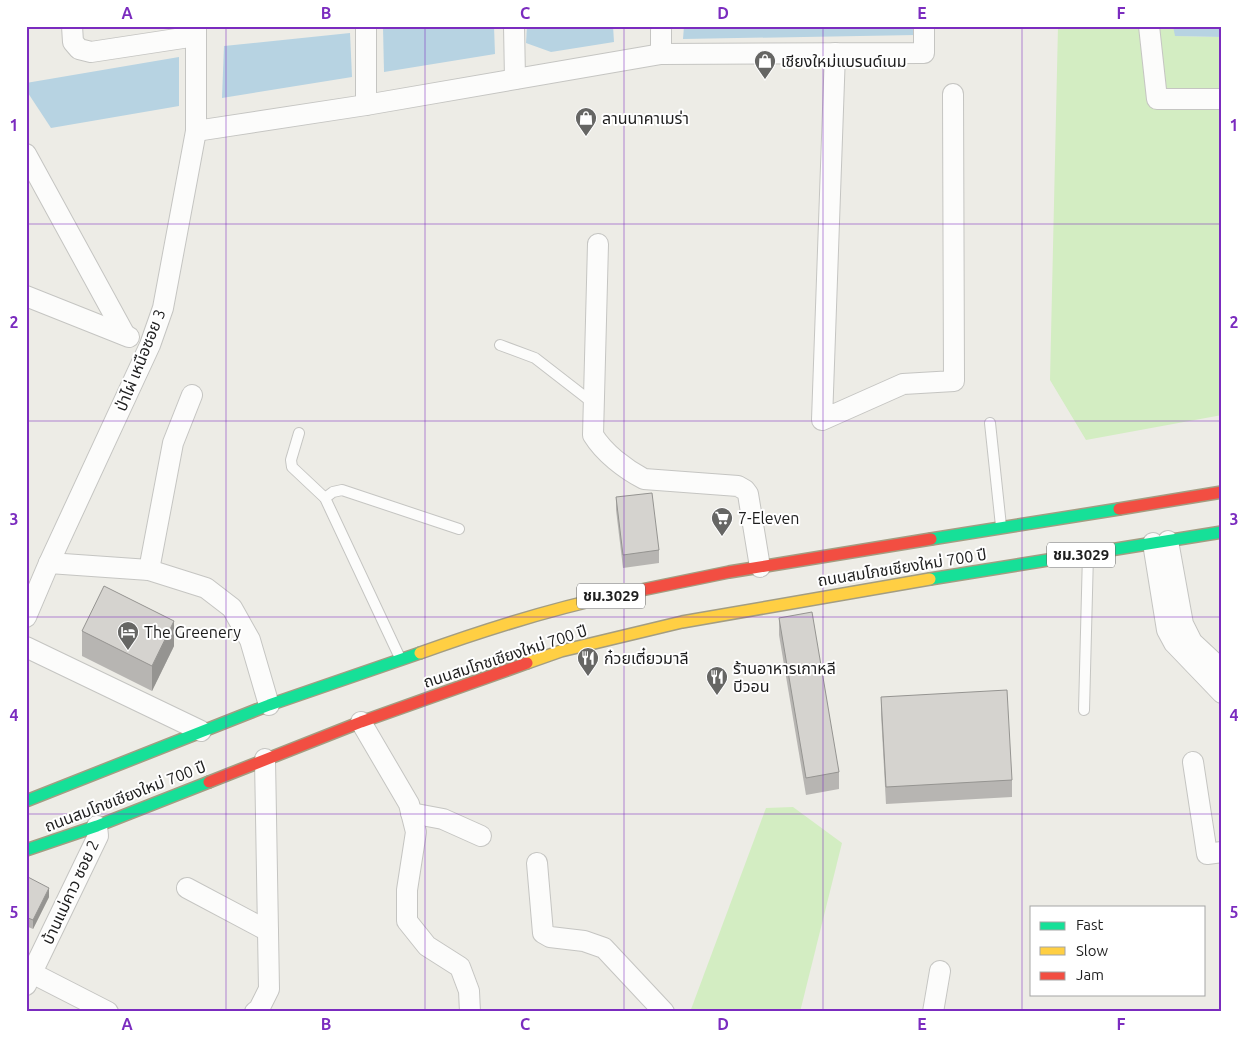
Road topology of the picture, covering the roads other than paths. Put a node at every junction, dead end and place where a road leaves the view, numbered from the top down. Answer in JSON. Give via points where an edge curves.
{"nodes":[{"id":1,"x":72,"y":26,"type":"edge"},
{"id":2,"x":366,"y":26,"type":"edge"},
{"id":3,"x":514,"y":26,"type":"edge"},
{"id":4,"x":661,"y":26,"type":"edge"},
{"id":5,"x":924,"y":26,"type":"edge"},
{"id":6,"x":1149,"y":26,"type":"edge"},
{"id":7,"x":196,"y":31,"type":"edge"},
{"id":8,"x":835,"y":53,"type":"junction"},
{"id":9,"x":661,"y":54,"type":"junction"},
{"id":10,"x":515,"y":79,"type":"junction"},
{"id":11,"x":953,"y":94,"type":"dead end"},
{"id":12,"x":1222,"y":99,"type":"edge"},
{"id":13,"x":366,"y":104,"type":"junction"},
{"id":14,"x":196,"y":131,"type":"junction"},
{"id":15,"x":26,"y":154,"type":"edge"},
{"id":16,"x":598,"y":244,"type":"dead end"},
{"id":17,"x":26,"y":296,"type":"edge"},
{"id":18,"x":125,"y":335,"type":"junction"},
{"id":19,"x":150,"y":345,"type":"junction"},
{"id":20,"x":500,"y":345,"type":"dead end"},
{"id":21,"x":192,"y":395,"type":"dead end"},
{"id":22,"x":593,"y":404,"type":"junction"},
{"id":23,"x":990,"y":423,"type":"dead end"},
{"id":24,"x":299,"y":433,"type":"dead end"},
{"id":25,"x":1222,"y":492,"type":"edge"},
{"id":26,"x":325,"y":498,"type":"junction"},
{"id":27,"x":1001,"y":527,"type":"junction"},
{"id":28,"x":459,"y":529,"type":"dead end"},
{"id":29,"x":1222,"y":532,"type":"edge"},
{"id":30,"x":1160,"y":542,"type":"junction"},
{"id":31,"x":1088,"y":554,"type":"junction"},
{"id":32,"x":49,"y":563,"type":"junction"},
{"id":33,"x":760,"y":567,"type":"junction"},
{"id":34,"x":148,"y":570,"type":"junction"},
{"id":35,"x":26,"y":617,"type":"edge"},
{"id":36,"x":26,"y":647,"type":"edge"},
{"id":37,"x":400,"y":659,"type":"junction"},
{"id":38,"x":1222,"y":670,"type":"edge"},
{"id":39,"x":1222,"y":692,"type":"edge"},
{"id":40,"x":269,"y":705,"type":"junction"},
{"id":41,"x":1084,"y":710,"type":"dead end"},
{"id":42,"x":361,"y":722,"type":"junction"},
{"id":43,"x":201,"y":731,"type":"junction"},
{"id":44,"x":265,"y":759,"type":"junction"},
{"id":45,"x":1193,"y":762,"type":"dead end"},
{"id":46,"x":26,"y":801,"type":"edge"},
{"id":47,"x":411,"y":813,"type":"junction"},
{"id":48,"x":97,"y":826,"type":"junction"},
{"id":49,"x":481,"y":836,"type":"dead end"},
{"id":50,"x":26,"y":850,"type":"edge"},
{"id":51,"x":1222,"y":852,"type":"edge"},
{"id":52,"x":537,"y":864,"type":"dead end"},
{"id":53,"x":187,"y":888,"type":"dead end"},
{"id":54,"x":268,"y":931,"type":"junction"},
{"id":55,"x":940,"y":971,"type":"dead end"},
{"id":56,"x":28,"y":976,"type":"edge"},
{"id":57,"x":108,"y":1012,"type":"edge"},
{"id":58,"x":255,"y":1012,"type":"edge"},
{"id":59,"x":470,"y":1012,"type":"edge"},
{"id":60,"x":664,"y":1012,"type":"edge"},
{"id":61,"x":933,"y":1012,"type":"edge"}],
"edges":[{"from":1,"to":7,"type":"street","via":[[73,42],[79,49],[90,52]]},
{"from":2,"to":13,"type":"street"},
{"from":3,"to":10,"type":"street"},
{"from":4,"to":9,"type":"street"},
{"from":5,"to":8,"type":"street","via":[[924,52]]},
{"from":6,"to":12,"type":"street","via":[[1158,99]]},
{"from":7,"to":14,"type":"street","name":"ป่าไผ่ เหนือซอย 3"},
{"from":8,"to":9,"type":"street"},
{"from":8,"to":11,"type":"street","via":[[822,420],[903,384],[954,381]]},
{"from":9,"to":10,"type":"street"},
{"from":10,"to":13,"type":"street"},
{"from":13,"to":14,"type":"street"},
{"from":14,"to":19,"type":"street","name":"ป่าไผ่ เหนือซอย 3","via":[[163,308]]},
{"from":15,"to":18,"type":"street"},
{"from":16,"to":22,"type":"street"},
{"from":17,"to":18,"type":"street"},
{"from":18,"to":19,"type":"street"},
{"from":19,"to":32,"type":"street","name":"ป่าไผ่ เหนือซอย 3"},
{"from":20,"to":22,"type":"lane","via":[[535,358]]},
{"from":21,"to":34,"type":"street","via":[[173,443]]},
{"from":22,"to":33,"type":"street","via":[[593,435],[599,446],[635,474],[644,479],[738,486],[745,490]]},
{"from":23,"to":27,"type":"lane"},
{"from":24,"to":26,"type":"lane","via":[[292,467]]},
{"from":25,"to":27,"type":"main road","name":"ถนนสมโภชเชียงใหม่ 700 ปี","number":"ชม.3029"},
{"from":26,"to":28,"type":"lane","via":[[342,490]]},
{"from":26,"to":37,"type":"lane"},
{"from":27,"to":33,"type":"main road","name":"ถนนสมโภชเชียงใหม่ 700 ปี","number":"ชม.3029"},
{"from":29,"to":30,"type":"main road","name":"ถนนสมโภชเชียงใหม่ 700 ปี","number":"ชม.3029"},
{"from":30,"to":31,"type":"main road","name":"ถนนสมโภชเชียงใหม่ 700 ปี","number":"ชม.3029"},
{"from":30,"to":38,"type":"street","via":[[1183,624],[1192,642]]},
{"from":30,"to":39,"type":"street","via":[[1167,630],[1174,643]]},
{"from":31,"to":41,"type":"lane"},
{"from":31,"to":42,"type":"main road","name":"ถนนสมโภชเชียงใหม่ 700 ปี","number":"ชม.3029","via":[[837,594],[672,625],[561,651]]},
{"from":32,"to":34,"type":"street"},
{"from":32,"to":35,"type":"street","name":"ป่าไผ่ เหนือซอย 3"},
{"from":33,"to":37,"type":"main road","name":"ถนนสมโภชเชียงใหม่ 700 ปี","number":"ชม.3029","via":[[584,602]]},
{"from":34,"to":40,"type":"street","via":[[206,588],[232,608],[250,640]]},
{"from":36,"to":43,"type":"street"},
{"from":37,"to":40,"type":"main road","name":"ถนนสมโภชเชียงใหม่ 700 ปี","number":"ชม.3029"},
{"from":40,"to":43,"type":"main road","name":"ถนนสมโภชเชียงใหม่ 700 ปี","number":"ชม.3029"},
{"from":42,"to":44,"type":"main road","name":"ถนนสมโภชเชียงใหม่ 700 ปี","number":"ชม.3029"},
{"from":42,"to":47,"type":"street","via":[[409,804]]},
{"from":43,"to":46,"type":"main road","name":"ถนนสมโภชเชียงใหม่ 700 ปี","number":"ชม.3029"},
{"from":44,"to":48,"type":"main road","name":"ถนนสมโภชเชียงใหม่ 700 ปี","number":"ชม.3029"},
{"from":44,"to":54,"type":"street"},
{"from":45,"to":51,"type":"street","via":[[1207,854]]},
{"from":47,"to":49,"type":"street","via":[[443,819]]},
{"from":47,"to":59,"type":"street","via":[[416,832],[407,890],[407,921],[427,946],[460,967],[469,991]]},
{"from":48,"to":50,"type":"main road","name":"ถนนสมโภชเชียงใหม่ 700 ปี","number":"ชม.3029"},
{"from":48,"to":56,"type":"street","name":"บ้านแม่คาว ซอย 2","via":[[98,836]]},
{"from":52,"to":60,"type":"street","via":[[543,933],[604,948]]},
{"from":53,"to":54,"type":"street"},
{"from":54,"to":58,"type":"street","via":[[269,989]]},
{"from":55,"to":61,"type":"street"},
{"from":56,"to":57,"type":"street"}]}
